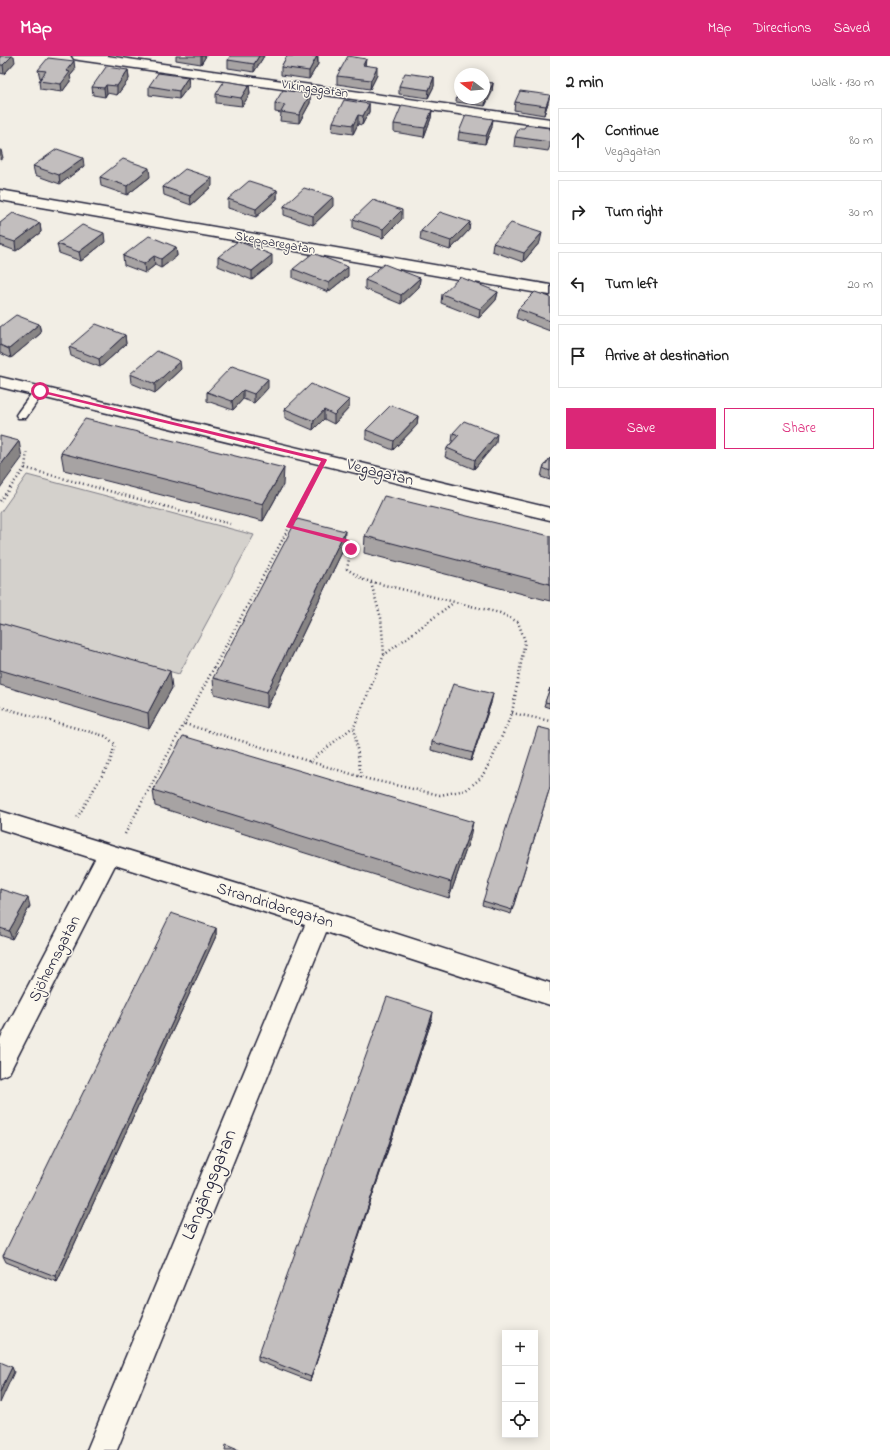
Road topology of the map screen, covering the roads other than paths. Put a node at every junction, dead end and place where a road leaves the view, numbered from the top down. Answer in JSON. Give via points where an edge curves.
{"nodes":[{"id":1,"x":79,"y":56,"type":"edge"},
{"id":2,"x":147,"y":61,"type":"edge"},
{"id":3,"x":550,"y":122,"type":"edge"},
{"id":4,"x":0,"y":195,"type":"edge"},
{"id":5,"x":550,"y":290,"type":"edge"},
{"id":6,"x":0,"y":382,"type":"edge"},
{"id":7,"x":40,"y":391,"type":"junction"},
{"id":8,"x":22,"y":416,"type":"dead end"},
{"id":9,"x":550,"y":514,"type":"edge"},
{"id":10,"x":0,"y":820,"type":"edge"},
{"id":11,"x":116,"y":846,"type":"junction"},
{"id":12,"x":319,"y":919,"type":"junction"},
{"id":13,"x":550,"y":994,"type":"edge"},
{"id":14,"x":0,"y":1065,"type":"edge"},
{"id":15,"x":102,"y":1450,"type":"edge"}],
"edges":[{"from":1,"to":2,"type":"street","name":"Vikingagatan"},
{"from":2,"to":3,"type":"street","name":"Vikingagatan"},
{"from":4,"to":5,"type":"street","name":"Skepparegatan"},
{"from":6,"to":7,"type":"street","name":"Vegagatan"},
{"from":7,"to":8,"type":"lane"},
{"from":7,"to":9,"type":"street","name":"Vegagatan"},
{"from":10,"to":11,"type":"street","name":"Strandridaregatan"},
{"from":11,"to":12,"type":"street","name":"Strandridaregatan"},
{"from":11,"to":14,"type":"street","name":"Sjöhemsgatan"},
{"from":12,"to":13,"type":"street","name":"Strandridaregatan"},
{"from":12,"to":15,"type":"street","name":"Långängsgatan"}]}
